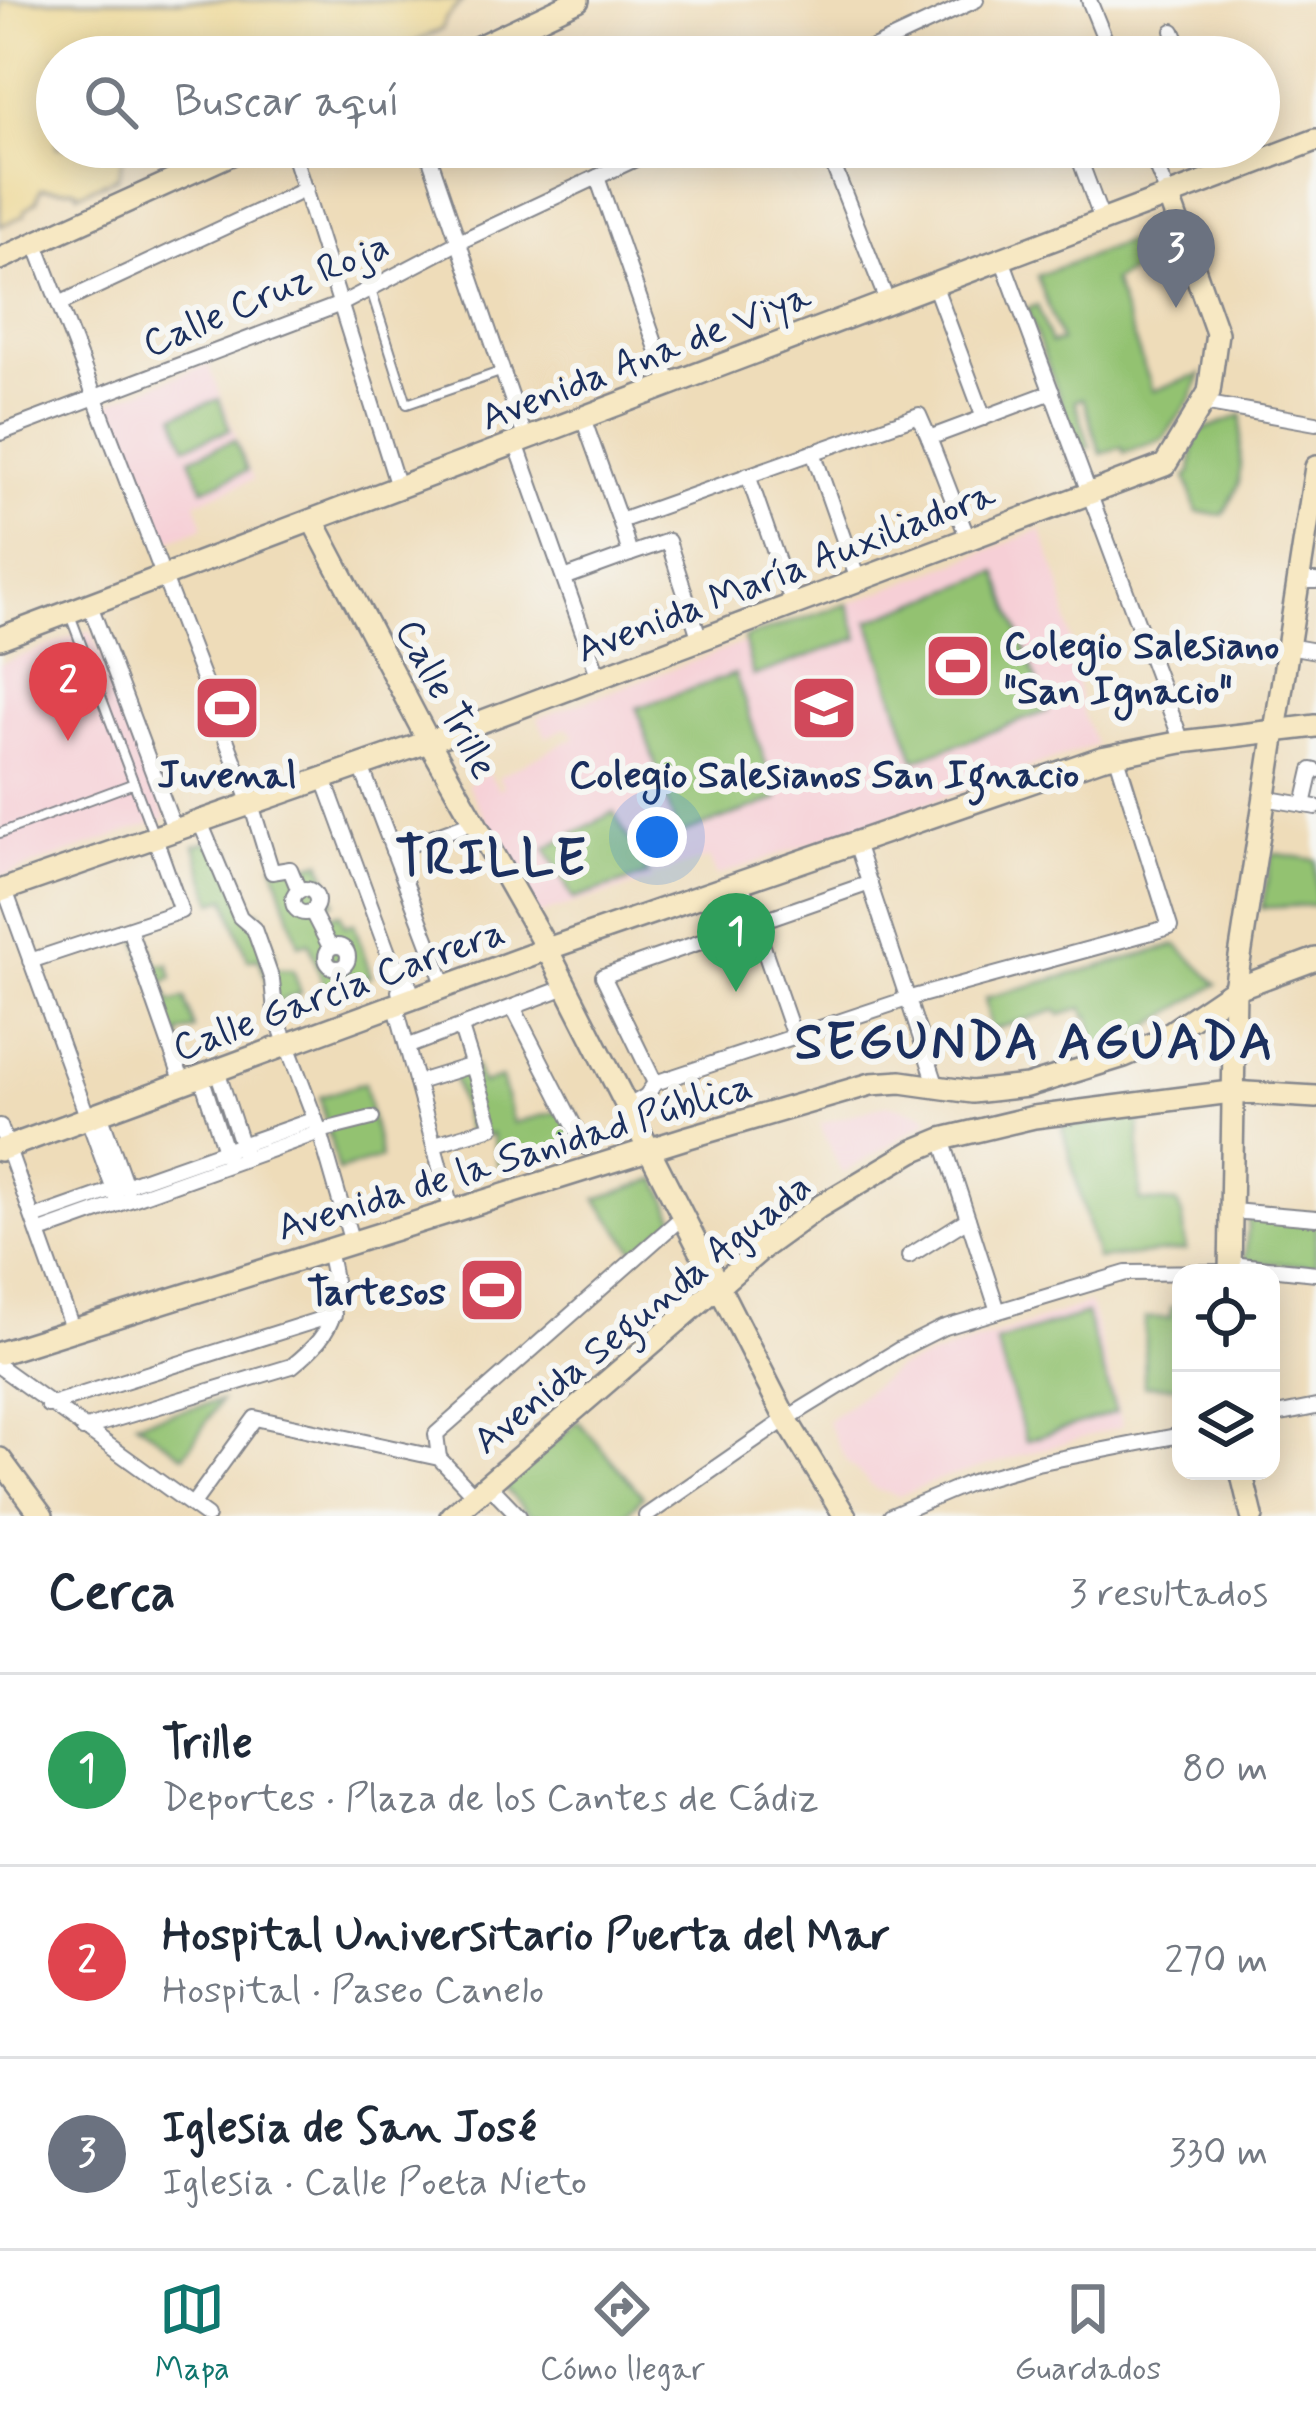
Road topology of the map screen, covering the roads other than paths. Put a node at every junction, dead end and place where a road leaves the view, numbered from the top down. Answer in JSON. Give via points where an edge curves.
{"nodes":[{"id":1,"x":578,"y":0,"type":"edge"},
{"id":2,"x":976,"y":0,"type":"edge"},
{"id":3,"x":1088,"y":0,"type":"edge"},
{"id":4,"x":1173,"y":31,"type":"dead end"},
{"id":5,"x":502,"y":36,"type":"edge"},
{"id":6,"x":899,"y":36,"type":"edge"},
{"id":7,"x":1103,"y":36,"type":"edge"},
{"id":8,"x":1175,"y":36,"type":"edge"},
{"id":9,"x":1316,"y":140,"type":"edge"},
{"id":10,"x":1280,"y":153,"type":"edge"},
{"id":11,"x":201,"y":168,"type":"edge"},
{"id":12,"x":298,"y":168,"type":"edge"},
{"id":13,"x":433,"y":168,"type":"edge"},
{"id":14,"x":616,"y":168,"type":"edge"},
{"id":15,"x":834,"y":168,"type":"edge"},
{"id":16,"x":1083,"y":168,"type":"edge"},
{"id":17,"x":1157,"y":168,"type":"edge"},
{"id":18,"x":1227,"y":168,"type":"edge"},
{"id":19,"x":1239,"y":168,"type":"edge"},
{"id":20,"x":1228,"y":172,"type":"junction"},
{"id":21,"x":597,"y":177,"type":"junction"},
{"id":22,"x":306,"y":189,"type":"junction"},
{"id":23,"x":1168,"y":195,"type":"junction"},
{"id":24,"x":1102,"y":220,"type":"junction"},
{"id":25,"x":459,"y":242,"type":"junction"},
{"id":26,"x":36,"y":244,"type":"junction"},
{"id":27,"x":1002,"y":259,"type":"junction"},
{"id":28,"x":0,"y":260,"type":"edge"},
{"id":29,"x":934,"y":284,"type":"junction"},
{"id":30,"x":371,"y":288,"type":"junction"},
{"id":31,"x":887,"y":301,"type":"junction"},
{"id":32,"x":59,"y":304,"type":"junction"},
{"id":33,"x":341,"y":304,"type":"junction"},
{"id":34,"x":502,"y":371,"type":"junction"},
{"id":35,"x":670,"y":386,"type":"junction"},
{"id":36,"x":1052,"y":392,"type":"junction"},
{"id":37,"x":95,"y":399,"type":"junction"},
{"id":38,"x":1203,"y":403,"type":"junction"},
{"id":39,"x":583,"y":418,"type":"junction"},
{"id":40,"x":984,"y":418,"type":"junction"},
{"id":41,"x":1316,"y":423,"type":"edge"},
{"id":42,"x":0,"y":433,"type":"edge"},
{"id":43,"x":928,"y":438,"type":"junction"},
{"id":44,"x":521,"y":441,"type":"junction"},
{"id":45,"x":813,"y":452,"type":"junction"},
{"id":46,"x":1316,"y":473,"type":"edge"},
{"id":47,"x":748,"y":475,"type":"junction"},
{"id":48,"x":398,"y":488,"type":"junction"},
{"id":49,"x":1089,"y":494,"type":"junction"},
{"id":50,"x":313,"y":521,"type":"junction"},
{"id":51,"x":620,"y":521,"type":"junction"},
{"id":52,"x":968,"y":539,"type":"junction"},
{"id":53,"x":630,"y":554,"type":"junction"},
{"id":54,"x":163,"y":576,"type":"junction"},
{"id":55,"x":564,"y":578,"type":"junction"},
{"id":56,"x":858,"y":580,"type":"junction"},
{"id":57,"x":1307,"y":581,"type":"edge"},
{"id":58,"x":793,"y":605,"type":"junction"},
{"id":59,"x":79,"y":608,"type":"junction"},
{"id":60,"x":0,"y":638,"type":"edge"},
{"id":61,"x":700,"y":640,"type":"junction"},
{"id":62,"x":1288,"y":646,"type":"junction"},
{"id":63,"x":1316,"y":650,"type":"edge"},
{"id":64,"x":599,"y":677,"type":"junction"},
{"id":65,"x":1316,"y":726,"type":"edge"},
{"id":66,"x":1275,"y":731,"type":"junction"},
{"id":67,"x":429,"y":742,"type":"junction"},
{"id":68,"x":1182,"y":742,"type":"junction"},
{"id":69,"x":1116,"y":754,"type":"junction"},
{"id":70,"x":362,"y":766,"type":"junction"},
{"id":71,"x":1315,"y":768,"type":"edge"},
{"id":72,"x":324,"y":779,"type":"junction"},
{"id":73,"x":134,"y":783,"type":"junction"},
{"id":74,"x":1264,"y":798,"type":"junction"},
{"id":75,"x":251,"y":805,"type":"junction"},
{"id":76,"x":1310,"y":806,"type":"edge"},
{"id":77,"x":200,"y":822,"type":"junction"},
{"id":78,"x":473,"y":823,"type":"junction"},
{"id":79,"x":0,"y":832,"type":"edge"},
{"id":80,"x":165,"y":834,"type":"junction"},
{"id":81,"x":856,"y":843,"type":"junction"},
{"id":82,"x":393,"y":851,"type":"junction"},
{"id":83,"x":741,"y":883,"type":"junction"},
{"id":84,"x":870,"y":883,"type":"junction"},
{"id":85,"x":2,"y":887,"type":"edge"},
{"id":86,"x":755,"y":924,"type":"junction"},
{"id":87,"x":129,"y":929,"type":"junction"},
{"id":88,"x":547,"y":950,"type":"junction"},
{"id":89,"x":1316,"y":959,"type":"edge"},
{"id":90,"x":30,"y":961,"type":"junction"},
{"id":91,"x":566,"y":987,"type":"junction"},
{"id":92,"x":446,"y":988,"type":"junction"},
{"id":93,"x":1235,"y":989,"type":"junction"},
{"id":94,"x":910,"y":998,"type":"junction"},
{"id":95,"x":400,"y":1005,"type":"junction"},
{"id":96,"x":514,"y":1010,"type":"junction"},
{"id":97,"x":363,"y":1019,"type":"junction"},
{"id":98,"x":461,"y":1028,"type":"junction"},
{"id":99,"x":794,"y":1036,"type":"junction"},
{"id":100,"x":289,"y":1046,"type":"junction"},
{"id":101,"x":409,"y":1046,"type":"junction"},
{"id":102,"x":473,"y":1065,"type":"junction"},
{"id":103,"x":200,"y":1076,"type":"junction"},
{"id":104,"x":418,"y":1082,"type":"junction"},
{"id":105,"x":655,"y":1083,"type":"junction"},
{"id":106,"x":937,"y":1087,"type":"junction"},
{"id":107,"x":1231,"y":1092,"type":"junction"},
{"id":108,"x":1316,"y":1097,"type":"edge"},
{"id":109,"x":627,"y":1107,"type":"junction"},
{"id":110,"x":94,"y":1116,"type":"junction"},
{"id":111,"x":372,"y":1118,"type":"dead end"},
{"id":112,"x":321,"y":1127,"type":"junction"},
{"id":113,"x":942,"y":1139,"type":"junction"},
{"id":114,"x":2,"y":1141,"type":"edge"},
{"id":115,"x":434,"y":1144,"type":"junction"},
{"id":116,"x":585,"y":1147,"type":"dead end"},
{"id":117,"x":649,"y":1149,"type":"junction"},
{"id":118,"x":244,"y":1151,"type":"junction"},
{"id":119,"x":227,"y":1157,"type":"junction"},
{"id":120,"x":123,"y":1195,"type":"junction"},
{"id":121,"x":1232,"y":1211,"type":"junction"},
{"id":122,"x":452,"y":1212,"type":"junction"},
{"id":123,"x":681,"y":1218,"type":"junction"},
{"id":124,"x":1316,"y":1218,"type":"edge"},
{"id":125,"x":968,"y":1219,"type":"junction"},
{"id":126,"x":37,"y":1225,"type":"junction"},
{"id":127,"x":352,"y":1244,"type":"junction"},
{"id":128,"x":328,"y":1251,"type":"junction"},
{"id":129,"x":909,"y":1256,"type":"dead end"},
{"id":130,"x":1230,"y":1264,"type":"edge"},
{"id":131,"x":1172,"y":1272,"type":"edge"},
{"id":132,"x":1280,"y":1272,"type":"edge"},
{"id":133,"x":1316,"y":1273,"type":"edge"},
{"id":134,"x":716,"y":1287,"type":"junction"},
{"id":135,"x":998,"y":1311,"type":"junction"},
{"id":136,"x":334,"y":1315,"type":"junction"},
{"id":137,"x":74,"y":1331,"type":"junction"},
{"id":138,"x":0,"y":1353,"type":"edge"},
{"id":139,"x":0,"y":1367,"type":"edge"},
{"id":140,"x":48,"y":1405,"type":"junction"},
{"id":141,"x":1316,"y":1407,"type":"edge"},
{"id":142,"x":1280,"y":1414,"type":"edge"},
{"id":143,"x":786,"y":1419,"type":"junction"},
{"id":144,"x":83,"y":1429,"type":"junction"},
{"id":145,"x":1172,"y":1437,"type":"edge"},
{"id":146,"x":439,"y":1458,"type":"junction"},
{"id":147,"x":1,"y":1467,"type":"edge"},
{"id":148,"x":1243,"y":1480,"type":"edge"},
{"id":149,"x":482,"y":1490,"type":"junction"},
{"id":150,"x":199,"y":1510,"type":"edge"},
{"id":151,"x":42,"y":1516,"type":"edge"},
{"id":152,"x":227,"y":1516,"type":"edge"},
{"id":153,"x":451,"y":1516,"type":"edge"},
{"id":154,"x":519,"y":1516,"type":"edge"},
{"id":155,"x":646,"y":1516,"type":"edge"},
{"id":156,"x":845,"y":1516,"type":"edge"},
{"id":157,"x":891,"y":1516,"type":"edge"},
{"id":158,"x":1252,"y":1516,"type":"edge"}],
"edges":[{"from":1,"to":5,"type":"street"},
{"from":2,"to":6,"type":"street"},
{"from":3,"to":7,"type":"street"},
{"from":4,"to":8,"type":"street"},
{"from":9,"to":10,"type":"street","name":"Avenida Ana de Viya"},
{"from":11,"to":26,"type":"street"},
{"from":12,"to":22,"type":"street"},
{"from":13,"to":25,"type":"street"},
{"from":14,"to":21,"type":"street","name":"Calle Cruz Roja"},
{"from":15,"to":31,"type":"street"},
{"from":16,"to":24,"type":"street"},
{"from":17,"to":23,"type":"street"},
{"from":18,"to":20,"type":"street"},
{"from":19,"to":20,"type":"street","name":"Avenida Ana de Viya"},
{"from":20,"to":23,"type":"street","name":"Avenida Ana de Viya"},
{"from":21,"to":25,"type":"street","name":"Calle Cruz Roja"},
{"from":21,"to":35,"type":"street"},
{"from":22,"to":32,"type":"street"},
{"from":22,"to":33,"type":"street"},
{"from":23,"to":24,"type":"street","name":"Avenida Ana de Viya"},
{"from":23,"to":38,"type":"street","via":[[1217,333]]},
{"from":24,"to":27,"type":"street","name":"Avenida Ana de Viya"},
{"from":25,"to":30,"type":"street","name":"Calle Cruz Roja"},
{"from":25,"to":34,"type":"street"},
{"from":26,"to":28,"type":"street"},
{"from":26,"to":32,"type":"street"},
{"from":27,"to":29,"type":"street","name":"Avenida Ana de Viya"},
{"from":27,"to":36,"type":"street"},
{"from":29,"to":31,"type":"street","name":"Avenida Ana de Viya"},
{"from":29,"to":40,"type":"street"},
{"from":30,"to":33,"type":"street","name":"Calle Cruz Roja"},
{"from":30,"to":34,"type":"lane","via":[[406,404]]},
{"from":31,"to":35,"type":"street","name":"Avenida Ana de Viya"},
{"from":32,"to":37,"type":"street"},
{"from":33,"to":37,"type":"street","name":"Calle Cruz Roja"},
{"from":33,"to":48,"type":"street"},
{"from":34,"to":44,"type":"street"},
{"from":35,"to":39,"type":"street","name":"Avenida Ana de Viya"},
{"from":36,"to":40,"type":"street"},
{"from":36,"to":49,"type":"street"},
{"from":37,"to":42,"type":"street","name":"Calle Cruz Roja"},
{"from":37,"to":54,"type":"street"},
{"from":38,"to":41,"type":"street"},
{"from":38,"to":49,"type":"street","name":"Avenida María Auxiliadora","via":[[1166,465]]},
{"from":39,"to":44,"type":"street","name":"Avenida Ana de Viya"},
{"from":39,"to":51,"type":"street"},
{"from":40,"to":43,"type":"street"},
{"from":43,"to":45,"type":"street","via":[[919,415]]},
{"from":43,"to":52,"type":"street"},
{"from":44,"to":48,"type":"street","name":"Avenida Ana de Viya"},
{"from":44,"to":55,"type":"street"},
{"from":45,"to":47,"type":"street"},
{"from":45,"to":56,"type":"street"},
{"from":46,"to":57,"type":"street"},
{"from":47,"to":51,"type":"street"},
{"from":47,"to":58,"type":"street"},
{"from":48,"to":50,"type":"street","name":"Avenida Ana de Viya"},
{"from":49,"to":52,"type":"street","name":"Avenida María Auxiliadora"},
{"from":49,"to":68,"type":"street"},
{"from":50,"to":54,"type":"street","name":"Avenida Ana de Viya"},
{"from":50,"to":67,"type":"street","name":"Calle Trille"},
{"from":51,"to":53,"type":"street"},
{"from":52,"to":56,"type":"street","name":"Avenida María Auxiliadora"},
{"from":53,"to":55,"type":"street"},
{"from":53,"to":61,"type":"street","via":[[668,541]]},
{"from":54,"to":59,"type":"street","name":"Avenida Ana de Viya"},
{"from":54,"to":75,"type":"street"},
{"from":55,"to":64,"type":"street"},
{"from":56,"to":58,"type":"street","name":"Avenida María Auxiliadora"},
{"from":57,"to":62,"type":"street"},
{"from":58,"to":61,"type":"street","name":"Avenida María Auxiliadora"},
{"from":59,"to":60,"type":"street","name":"Avenida Ana de Viya"},
{"from":59,"to":73,"type":"lane"},
{"from":59,"to":80,"type":"street"},
{"from":61,"to":64,"type":"street","name":"Avenida María Auxiliadora"},
{"from":62,"to":63,"type":"street"},
{"from":62,"to":66,"type":"street"},
{"from":64,"to":67,"type":"street","name":"Avenida María Auxiliadora"},
{"from":65,"to":66,"type":"street","name":"Calle García Carrera"},
{"from":66,"to":68,"type":"street","name":"Calle García Carrera"},
{"from":66,"to":74,"type":"street"},
{"from":67,"to":70,"type":"street","name":"Avenida María Auxiliadora"},
{"from":67,"to":78,"type":"street","name":"Calle Trille"},
{"from":68,"to":69,"type":"street","name":"Calle García Carrera"},
{"from":69,"to":81,"type":"street","name":"Calle García Carrera"},
{"from":69,"to":94,"type":"street","via":[[1170,927]]},
{"from":70,"to":72,"type":"street","name":"Avenida María Auxiliadora"},
{"from":70,"to":82,"type":"street"},
{"from":71,"to":76,"type":"street"},
{"from":72,"to":75,"type":"street","name":"Avenida María Auxiliadora"},
{"from":72,"to":95,"type":"street","via":[[394,969],[402,966],[410,988],[399,991]]},
{"from":73,"to":79,"type":"lane"},
{"from":73,"to":80,"type":"lane"},
{"from":74,"to":76,"type":"street"},
{"from":74,"to":93,"type":"street"},
{"from":75,"to":77,"type":"street","name":"Avenida María Auxiliadora"},
{"from":75,"to":97,"type":"street","via":[[272,872],[290,869],[299,891],[295,908],[312,912],[330,947],[327,964],[347,982]]},
{"from":77,"to":80,"type":"street","name":"Avenida María Auxiliadora"},
{"from":77,"to":100,"type":"street","via":[[240,917],[254,929]]},
{"from":78,"to":82,"type":"street"},
{"from":78,"to":88,"type":"street","name":"Calle Trille"},
{"from":80,"to":85,"type":"street","name":"Avenida María Auxiliadora"},
{"from":80,"to":87,"type":"street","via":[[181,911]]},
{"from":81,"to":83,"type":"street","name":"Calle García Carrera"},
{"from":81,"to":84,"type":"street"},
{"from":82,"to":92,"type":"street"},
{"from":83,"to":86,"type":"street"},
{"from":83,"to":88,"type":"street","name":"Calle García Carrera"},
{"from":84,"to":86,"type":"street"},
{"from":84,"to":94,"type":"street"},
{"from":85,"to":90,"type":"street"},
{"from":86,"to":99,"type":"street"},
{"from":86,"to":105,"type":"street","via":[[603,976]]},
{"from":87,"to":90,"type":"street"},
{"from":87,"to":103,"type":"street"},
{"from":88,"to":91,"type":"street","name":"Calle Trille"},
{"from":88,"to":92,"type":"street","name":"Calle García Carrera"},
{"from":89,"to":93,"type":"street","name":"Avenida de la Sanidad Pública"},
{"from":90,"to":110,"type":"street"},
{"from":91,"to":96,"type":"street"},
{"from":91,"to":109,"type":"street","name":"Calle Trille"},
{"from":92,"to":95,"type":"street","name":"Calle García Carrera"},
{"from":93,"to":106,"type":"street","name":"Avenida de la Sanidad Pública","via":[[1124,1056],[1004,1091]]},
{"from":93,"to":107,"type":"street"},
{"from":94,"to":99,"type":"street"},
{"from":94,"to":106,"type":"street"},
{"from":95,"to":97,"type":"street","name":"Calle García Carrera"},
{"from":95,"to":101,"type":"street"},
{"from":96,"to":98,"type":"street"},
{"from":96,"to":116,"type":"street"},
{"from":97,"to":100,"type":"street","name":"Calle García Carrera"},
{"from":98,"to":101,"type":"street"},
{"from":98,"to":102,"type":"street"},
{"from":99,"to":105,"type":"street"},
{"from":100,"to":103,"type":"street","name":"Calle García Carrera"},
{"from":100,"to":112,"type":"street"},
{"from":101,"to":104,"type":"street"},
{"from":102,"to":104,"type":"street"},
{"from":102,"to":115,"type":"street","via":[[492,1127]]},
{"from":103,"to":110,"type":"street","name":"Calle García Carrera"},
{"from":103,"to":118,"type":"street"},
{"from":103,"to":119,"type":"street"},
{"from":104,"to":115,"type":"street"},
{"from":105,"to":109,"type":"street"},
{"from":106,"to":117,"type":"street","name":"Avenida de la Sanidad Pública","via":[[871,1084]]},
{"from":107,"to":108,"type":"street","name":"Avenida Segunda Aguada"},
{"from":107,"to":113,"type":"street","name":"Avenida Segunda Aguada","via":[[1034,1117]]},
{"from":107,"to":121,"type":"street"},
{"from":109,"to":117,"type":"street","name":"Calle Trille"},
{"from":110,"to":114,"type":"street","name":"Calle García Carrera"},
{"from":110,"to":120,"type":"street"},
{"from":111,"to":112,"type":"street"},
{"from":112,"to":118,"type":"street"},
{"from":112,"to":127,"type":"street"},
{"from":113,"to":125,"type":"street"},
{"from":113,"to":134,"type":"street","name":"Avenida Segunda Aguada","via":[[819,1207]]},
{"from":114,"to":126,"type":"street"},
{"from":115,"to":122,"type":"street"},
{"from":117,"to":122,"type":"street","name":"Avenida de la Sanidad Pública"},
{"from":117,"to":123,"type":"street","name":"Calle Trille"},
{"from":118,"to":119,"type":"street"},
{"from":119,"to":120,"type":"street"},
{"from":120,"to":126,"type":"street"},
{"from":121,"to":124,"type":"street"},
{"from":121,"to":130,"type":"street"},
{"from":122,"to":127,"type":"street","name":"Avenida de la Sanidad Pública"},
{"from":123,"to":134,"type":"street","name":"Calle Trille"},
{"from":123,"to":146,"type":"street","via":[[436,1434]]},
{"from":125,"to":129,"type":"street"},
{"from":125,"to":135,"type":"street"},
{"from":126,"to":137,"type":"street"},
{"from":127,"to":128,"type":"street","name":"Avenida de la Sanidad Pública"},
{"from":128,"to":136,"type":"street"},
{"from":128,"to":137,"type":"street","name":"Avenida de la Sanidad Pública"},
{"from":131,"to":135,"type":"street","via":[[1126,1274]]},
{"from":132,"to":133,"type":"street"},
{"from":134,"to":143,"type":"street","name":"Calle Trille"},
{"from":134,"to":149,"type":"street","name":"Avenida Segunda Aguada"},
{"from":135,"to":143,"type":"street","via":[[900,1349]]},
{"from":136,"to":140,"type":"street"},
{"from":136,"to":144,"type":"street","via":[[292,1366]]},
{"from":137,"to":138,"type":"street","name":"Avenida de la Sanidad Pública"},
{"from":139,"to":140,"type":"street"},
{"from":140,"to":144,"type":"street"},
{"from":141,"to":142,"type":"street"},
{"from":143,"to":155,"type":"street"},
{"from":143,"to":156,"type":"street","name":"Calle Trille"},
{"from":144,"to":150,"type":"street"},
{"from":145,"to":157,"type":"street","via":[[1014,1469]]},
{"from":146,"to":149,"type":"street"},
{"from":146,"to":150,"type":"street","via":[[255,1418]]},
{"from":147,"to":151,"type":"street"},
{"from":148,"to":158,"type":"street"},
{"from":149,"to":153,"type":"street","name":"Avenida Segunda Aguada"},
{"from":149,"to":154,"type":"street"},
{"from":150,"to":152,"type":"street"}]}
